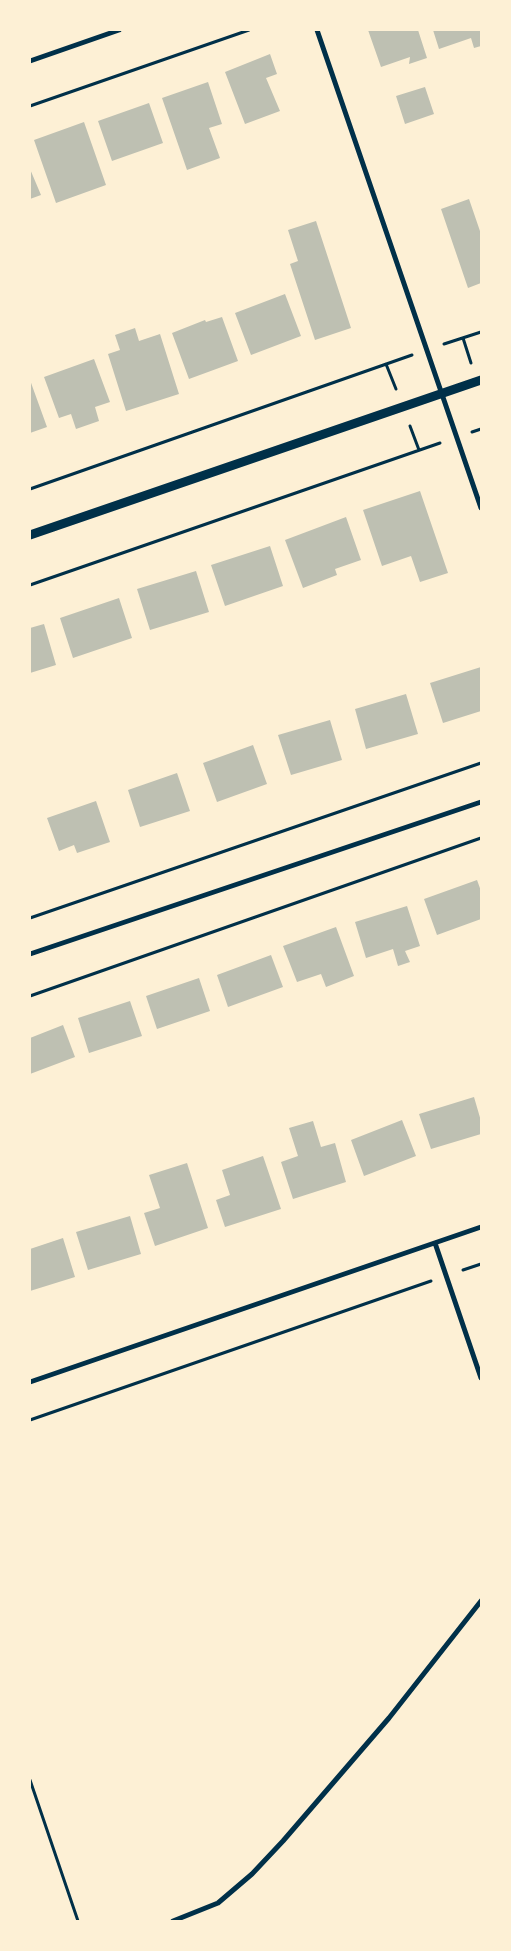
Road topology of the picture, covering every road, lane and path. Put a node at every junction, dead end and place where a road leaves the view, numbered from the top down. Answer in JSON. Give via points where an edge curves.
{"nodes":[{"id":1,"x":119,"y":30,"type":"edge"},
{"id":2,"x":249,"y":30,"type":"edge"},
{"id":3,"x":317,"y":30,"type":"edge"},
{"id":4,"x":30,"y":61,"type":"edge"},
{"id":5,"x":30,"y":106,"type":"edge"},
{"id":6,"x":481,"y":332,"type":"edge"},
{"id":7,"x":427,"y":350,"type":"junction"},
{"id":8,"x":481,"y":380,"type":"edge"},
{"id":9,"x":442,"y":394,"type":"junction"},
{"id":10,"x":481,"y":429,"type":"edge"},
{"id":11,"x":457,"y":437,"type":"junction"},
{"id":12,"x":30,"y":489,"type":"edge"},
{"id":13,"x":481,"y":508,"type":"edge"},
{"id":14,"x":30,"y":535,"type":"edge"},
{"id":15,"x":30,"y":585,"type":"edge"},
{"id":16,"x":481,"y":763,"type":"edge"},
{"id":17,"x":481,"y":802,"type":"edge"},
{"id":18,"x":481,"y":838,"type":"edge"},
{"id":19,"x":30,"y":918,"type":"edge"},
{"id":20,"x":30,"y":954,"type":"edge"},
{"id":21,"x":30,"y":996,"type":"edge"},
{"id":22,"x":481,"y":1227,"type":"edge"},
{"id":23,"x":435,"y":1243,"type":"junction"},
{"id":24,"x":481,"y":1264,"type":"edge"},
{"id":25,"x":446,"y":1276,"type":"junction"},
{"id":26,"x":481,"y":1378,"type":"edge"},
{"id":27,"x":30,"y":1382,"type":"edge"},
{"id":28,"x":30,"y":1420,"type":"edge"},
{"id":29,"x":481,"y":1601,"type":"edge"},
{"id":30,"x":30,"y":1780,"type":"edge"},
{"id":31,"x":78,"y":1921,"type":"edge"},
{"id":32,"x":173,"y":1921,"type":"edge"}],
"edges":[{"from":1,"to":4,"type":"street"},
{"from":2,"to":5,"type":"path"},
{"from":3,"to":7,"type":"street"},
{"from":6,"to":7,"type":"path"},
{"from":7,"to":9,"type":"street"},
{"from":7,"to":12,"type":"path"},
{"from":8,"to":9,"type":"street"},
{"from":9,"to":11,"type":"street"},
{"from":9,"to":14,"type":"street"},
{"from":10,"to":11,"type":"path"},
{"from":11,"to":13,"type":"street"},
{"from":11,"to":15,"type":"path"},
{"from":16,"to":19,"type":"path"},
{"from":17,"to":20,"type":"street"},
{"from":18,"to":21,"type":"path"},
{"from":22,"to":23,"type":"street"},
{"from":23,"to":25,"type":"street"},
{"from":23,"to":27,"type":"street"},
{"from":24,"to":25,"type":"path"},
{"from":25,"to":26,"type":"street"},
{"from":25,"to":28,"type":"path"},
{"from":29,"to":32,"type":"street","via":[[389,1718],[283,1842],[218,1902]]},
{"from":30,"to":31,"type":"path"}]}
